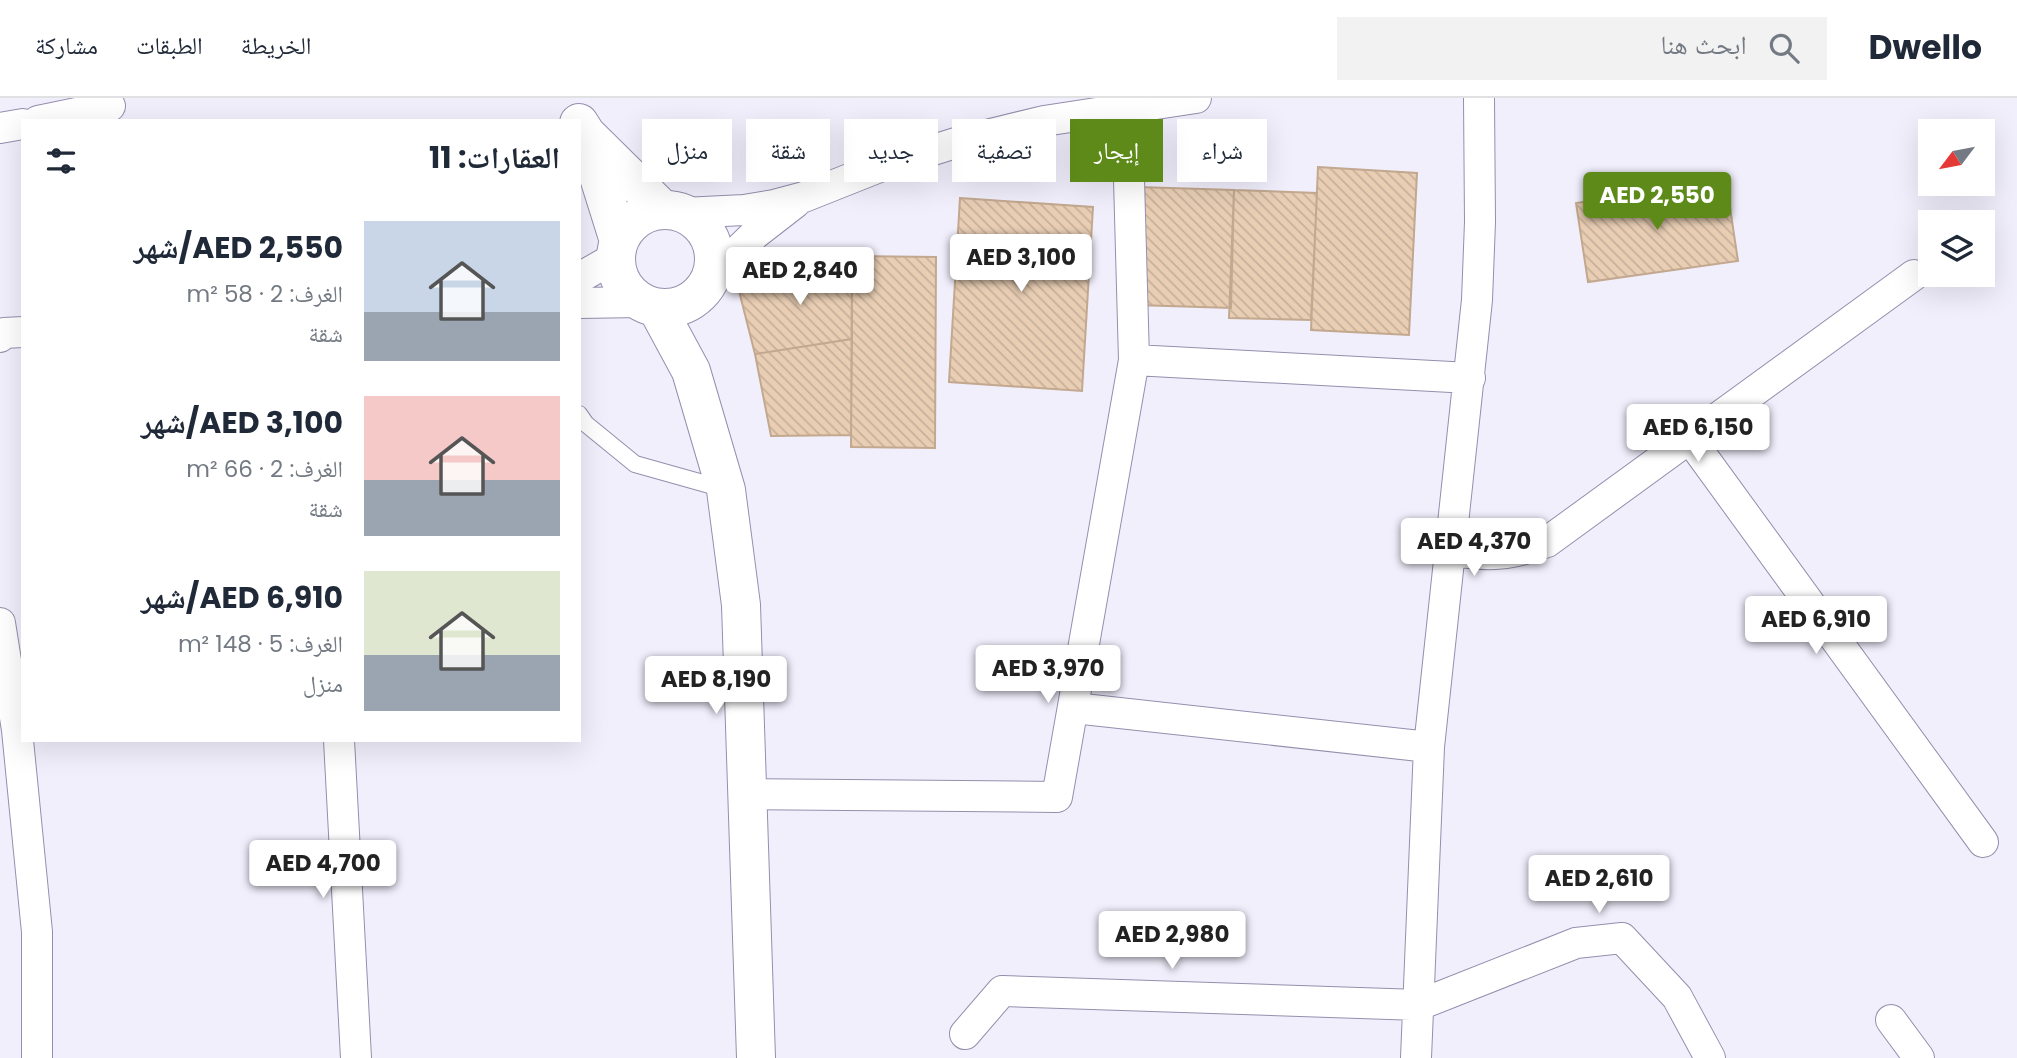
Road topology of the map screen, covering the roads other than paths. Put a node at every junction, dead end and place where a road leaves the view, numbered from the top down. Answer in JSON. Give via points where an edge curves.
{"nodes":[{"id":1,"x":564,"y":98,"type":"edge"},
{"id":2,"x":1196,"y":98,"type":"edge"},
{"id":3,"x":1479,"y":98,"type":"edge"},
{"id":4,"x":1128,"y":107,"type":"junction"},
{"id":5,"x":110,"y":108,"type":"edge"},
{"id":6,"x":49,"y":119,"type":"edge"},
{"id":7,"x":577,"y":119,"type":"edge"},
{"id":8,"x":21,"y":124,"type":"edge"},
{"id":9,"x":581,"y":126,"type":"edge"},
{"id":10,"x":0,"y":128,"type":"edge"},
{"id":11,"x":804,"y":197,"type":"junction"},
{"id":12,"x":673,"y":211,"type":"junction"},
{"id":13,"x":618,"y":249,"type":"junction"},
{"id":14,"x":1913,"y":275,"type":"dead end"},
{"id":15,"x":581,"y":277,"type":"edge"},
{"id":16,"x":708,"y":282,"type":"junction"},
{"id":17,"x":581,"y":303,"type":"edge"},
{"id":18,"x":649,"y":305,"type":"junction"},
{"id":19,"x":21,"y":332,"type":"edge"},
{"id":20,"x":0,"y":337,"type":"edge"},
{"id":21,"x":1134,"y":360,"type":"junction"},
{"id":22,"x":691,"y":371,"type":"junction"},
{"id":23,"x":1470,"y":378,"type":"junction"},
{"id":24,"x":581,"y":417,"type":"edge"},
{"id":25,"x":1690,"y":439,"type":"junction"},
{"id":26,"x":726,"y":490,"type":"junction"},
{"id":27,"x":1452,"y":551,"type":"junction"},
{"id":28,"x":0,"y":623,"type":"edge"},
{"id":29,"x":1073,"y":708,"type":"junction"},
{"id":30,"x":9,"y":730,"type":"edge"},
{"id":31,"x":339,"y":742,"type":"edge"},
{"id":32,"x":1429,"y":747,"type":"junction"},
{"id":33,"x":749,"y":794,"type":"junction"},
{"id":34,"x":1983,"y":842,"type":"dead end"},
{"id":35,"x":1419,"y":1005,"type":"junction"},
{"id":36,"x":1891,"y":1020,"type":"dead end"},
{"id":37,"x":965,"y":1034,"type":"dead end"},
{"id":38,"x":37,"y":1058,"type":"edge"},
{"id":39,"x":356,"y":1058,"type":"edge"},
{"id":40,"x":756,"y":1058,"type":"edge"},
{"id":41,"x":1416,"y":1058,"type":"edge"},
{"id":42,"x":1710,"y":1058,"type":"edge"},
{"id":43,"x":1919,"y":1058,"type":"edge"}],
"edges":[{"from":1,"to":7,"type":"street"},
{"from":2,"to":4,"type":"street"},
{"from":3,"to":23,"type":"street","via":[[1480,222]]},
{"from":4,"to":11,"type":"street","via":[[962,141]]},
{"from":4,"to":21,"type":"street"},
{"from":5,"to":6,"type":"street"},
{"from":8,"to":10,"type":"street"},
{"from":9,"to":12,"type":"street"},
{"from":9,"to":13,"type":"street"},
{"from":11,"to":12,"type":"street","via":[[744,210]]},
{"from":11,"to":16,"type":"street","via":[[755,234]]},
{"from":12,"to":13,"type":"street","via":[[652,211],[632,222]]},
{"from":12,"to":16,"type":"street","via":[[696,221],[707,232],[715,262]]},
{"from":13,"to":15,"type":"street"},
{"from":13,"to":18,"type":"street","via":[[618,275],[627,290]]},
{"from":14,"to":25,"type":"street"},
{"from":16,"to":18,"type":"street","via":[[696,298],[684,304]]},
{"from":16,"to":22,"type":"street"},
{"from":17,"to":18,"type":"street"},
{"from":18,"to":22,"type":"street"},
{"from":19,"to":20,"type":"street"},
{"from":21,"to":23,"type":"street"},
{"from":21,"to":29,"type":"street"},
{"from":22,"to":26,"type":"street"},
{"from":23,"to":27,"type":"street"},
{"from":24,"to":26,"type":"lane","via":[[635,464]]},
{"from":25,"to":27,"type":"street","via":[[1548,542],[1517,553],[1485,556]]},
{"from":25,"to":34,"type":"street"},
{"from":26,"to":33,"type":"street","via":[[741,605]]},
{"from":27,"to":32,"type":"street"},
{"from":28,"to":30,"type":"street"},
{"from":29,"to":32,"type":"street"},
{"from":29,"to":33,"type":"street","via":[[1057,797]]},
{"from":30,"to":38,"type":"street","via":[[37,932]]},
{"from":31,"to":39,"type":"street"},
{"from":32,"to":35,"type":"street"},
{"from":33,"to":40,"type":"street"},
{"from":35,"to":37,"type":"street","via":[[1002,990]]},
{"from":35,"to":41,"type":"street"},
{"from":35,"to":42,"type":"street","via":[[1576,943],[1622,938],[1677,997]]},
{"from":36,"to":43,"type":"street"}]}
